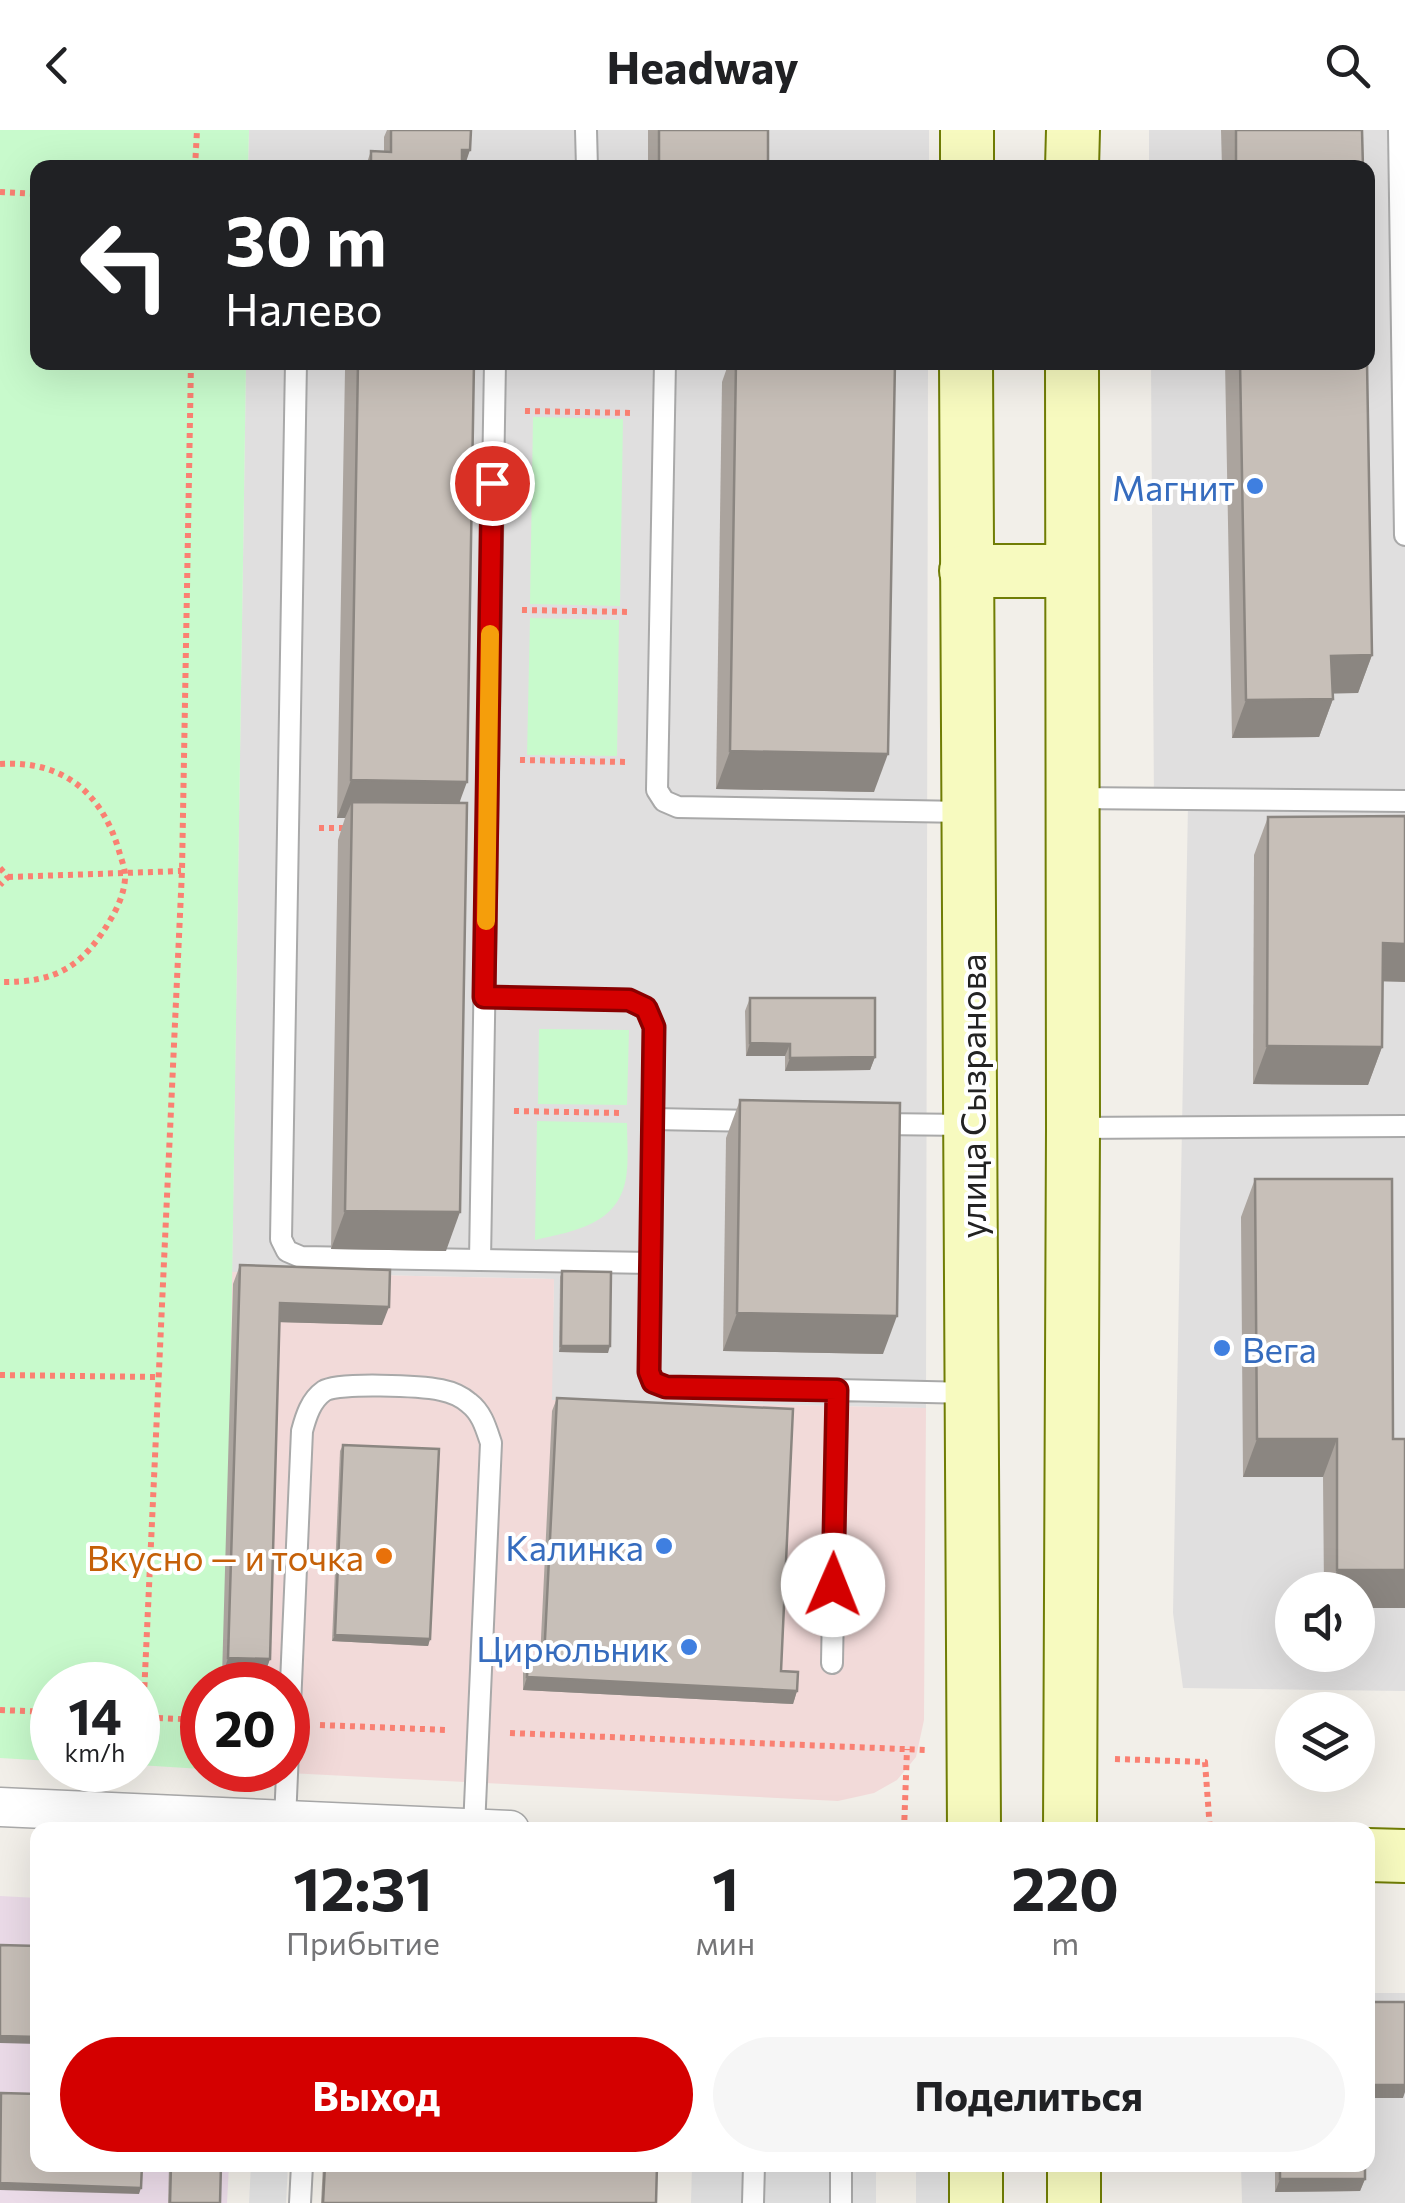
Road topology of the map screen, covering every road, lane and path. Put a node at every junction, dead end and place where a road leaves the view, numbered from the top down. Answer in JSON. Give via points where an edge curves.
{"nodes":[{"id":1,"x":197,"y":130,"type":"edge"},
{"id":2,"x":586,"y":130,"type":"edge"},
{"id":3,"x":967,"y":130,"type":"edge"},
{"id":4,"x":1072,"y":130,"type":"edge"},
{"id":5,"x":1399,"y":130,"type":"edge"},
{"id":6,"x":195,"y":160,"type":"edge"},
{"id":7,"x":586,"y":160,"type":"edge"},
{"id":8,"x":966,"y":160,"type":"edge"},
{"id":9,"x":1072,"y":160,"type":"edge"},
{"id":10,"x":0,"y":192,"type":"edge"},
{"id":11,"x":30,"y":194,"type":"edge"},
{"id":12,"x":191,"y":370,"type":"edge"},
{"id":13,"x":296,"y":370,"type":"edge"},
{"id":14,"x":495,"y":370,"type":"edge"},
{"id":15,"x":665,"y":370,"type":"edge"},
{"id":16,"x":966,"y":370,"type":"edge"},
{"id":17,"x":1072,"y":370,"type":"edge"},
{"id":18,"x":494,"y":410,"type":"junction"},
{"id":19,"x":664,"y":414,"type":"junction"},
{"id":20,"x":1405,"y":535,"type":"edge"},
{"id":21,"x":966,"y":571,"type":"junction"},
{"id":22,"x":1071,"y":571,"type":"junction"},
{"id":23,"x":490,"y":610,"type":"junction"},
{"id":24,"x":661,"y":613,"type":"junction"},
{"id":25,"x":488,"y":760,"type":"junction"},
{"id":26,"x":658,"y":762,"type":"junction"},
{"id":27,"x":0,"y":764,"type":"edge"},
{"id":28,"x":1073,"y":798,"type":"junction"},
{"id":29,"x":1405,"y":801,"type":"edge"},
{"id":30,"x":969,"y":812,"type":"junction"},
{"id":31,"x":288,"y":827,"type":"junction"},
{"id":32,"x":348,"y":828,"type":"edge"},
{"id":33,"x":0,"y":868,"type":"edge"},
{"id":34,"x":182,"y":872,"type":"junction"},
{"id":35,"x":125,"y":875,"type":"junction"},
{"id":36,"x":8,"y":877,"type":"junction"},
{"id":37,"x":0,"y":885,"type":"edge"},
{"id":38,"x":0,"y":982,"type":"edge"},
{"id":39,"x":484,"y":997,"type":"junction"},
{"id":40,"x":482,"y":1110,"type":"junction"},
{"id":41,"x":653,"y":1116,"type":"junction"},
{"id":42,"x":772,"y":1122,"type":"edge"},
{"id":43,"x":852,"y":1123,"type":"edge"},
{"id":44,"x":971,"y":1126,"type":"junction"},
{"id":45,"x":1405,"y":1126,"type":"edge"},
{"id":46,"x":1073,"y":1128,"type":"junction"},
{"id":47,"x":480,"y":1260,"type":"junction"},
{"id":48,"x":650,"y":1264,"type":"junction"},
{"id":49,"x":0,"y":1375,"type":"edge"},
{"id":50,"x":158,"y":1377,"type":"junction"},
{"id":51,"x":837,"y":1390,"type":"junction"},
{"id":52,"x":973,"y":1393,"type":"junction"},
{"id":53,"x":143,"y":1662,"type":"edge"},
{"id":54,"x":292,"y":1662,"type":"edge"},
{"id":55,"x":832,"y":1663,"type":"dead end"},
{"id":56,"x":0,"y":1710,"type":"edge"},
{"id":57,"x":30,"y":1711,"type":"edge"},
{"id":58,"x":310,"y":1725,"type":"edge"},
{"id":59,"x":478,"y":1732,"type":"junction"},
{"id":60,"x":907,"y":1749,"type":"junction"},
{"id":61,"x":974,"y":1752,"type":"junction"},
{"id":62,"x":302,"y":1792,"type":"edge"},
{"id":63,"x":0,"y":1807,"type":"edge"},
{"id":64,"x":272,"y":1822,"type":"edge"},
{"id":65,"x":308,"y":1822,"type":"edge"},
{"id":66,"x":491,"y":1822,"type":"edge"},
{"id":67,"x":904,"y":1822,"type":"edge"},
{"id":68,"x":974,"y":1822,"type":"edge"},
{"id":69,"x":1070,"y":1822,"type":"edge"},
{"id":70,"x":1375,"y":1854,"type":"edge"},
{"id":71,"x":1405,"y":1856,"type":"edge"},
{"id":72,"x":302,"y":2172,"type":"edge"},
{"id":73,"x":754,"y":2172,"type":"edge"},
{"id":74,"x":841,"y":2172,"type":"edge"},
{"id":75,"x":976,"y":2172,"type":"edge"},
{"id":76,"x":1074,"y":2172,"type":"edge"},
{"id":77,"x":300,"y":2203,"type":"edge"},
{"id":78,"x":754,"y":2203,"type":"edge"},
{"id":79,"x":841,"y":2203,"type":"edge"},
{"id":80,"x":976,"y":2203,"type":"edge"},
{"id":81,"x":1074,"y":2203,"type":"edge"}],
"edges":[{"from":1,"to":6,"type":"path"},
{"from":2,"to":7,"type":"lane"},
{"from":3,"to":8,"type":"main road"},
{"from":4,"to":9,"type":"main road"},
{"from":5,"to":20,"type":"lane"},
{"from":10,"to":11,"type":"path"},
{"from":12,"to":34,"type":"path"},
{"from":13,"to":31,"type":"lane"},
{"from":14,"to":18,"type":"lane"},
{"from":15,"to":19,"type":"lane"},
{"from":16,"to":21,"type":"main road","name":"улица Сызранова"},
{"from":17,"to":22,"type":"main road"},
{"from":18,"to":19,"type":"path"},
{"from":18,"to":23,"type":"lane"},
{"from":19,"to":24,"type":"lane"},
{"from":21,"to":22,"type":"main road"},
{"from":21,"to":30,"type":"main road","name":"улица Сызранова"},
{"from":22,"to":28,"type":"main road"},
{"from":23,"to":24,"type":"path"},
{"from":23,"to":25,"type":"lane"},
{"from":24,"to":26,"type":"lane"},
{"from":25,"to":26,"type":"path"},
{"from":25,"to":39,"type":"lane"},
{"from":26,"to":30,"type":"lane","via":[[658,790],[678,807]]},
{"from":27,"to":35,"type":"path","via":[[48,768],[81,785],[114,834]]},
{"from":28,"to":29,"type":"lane"},
{"from":28,"to":46,"type":"main road"},
{"from":30,"to":44,"type":"main road","name":"улица Сызранова"},
{"from":31,"to":32,"type":"path"},
{"from":31,"to":47,"type":"lane","via":[[282,1239],[287,1251],[300,1257]]},
{"from":33,"to":36,"type":"path"},
{"from":34,"to":35,"type":"path"},
{"from":34,"to":50,"type":"path"},
{"from":35,"to":36,"type":"path"},
{"from":35,"to":38,"type":"path","via":[[120,904],[78,962],[54,976]]},
{"from":36,"to":37,"type":"path"},
{"from":39,"to":40,"type":"lane"},
{"from":39,"to":41,"type":"lane","via":[[629,1000],[646,1008],[654,1027]]},
{"from":40,"to":41,"type":"path"},
{"from":40,"to":47,"type":"lane"},
{"from":41,"to":42,"type":"lane"},
{"from":41,"to":48,"type":"lane"},
{"from":43,"to":44,"type":"lane"},
{"from":44,"to":52,"type":"main road","name":"улица Сызранова"},
{"from":45,"to":46,"type":"lane"},
{"from":46,"to":69,"type":"main road"},
{"from":47,"to":48,"type":"lane"},
{"from":48,"to":51,"type":"lane","via":[[653,1382]]},
{"from":49,"to":50,"type":"path"},
{"from":50,"to":53,"type":"path"},
{"from":51,"to":52,"type":"lane"},
{"from":51,"to":55,"type":"lane"},
{"from":52,"to":61,"type":"main road","name":"улица Сызранова"},
{"from":54,"to":59,"type":"lane","via":[[306,1415],[321,1393],[341,1385],[456,1395],[476,1410],[491,1444]]},
{"from":56,"to":57,"type":"path"},
{"from":58,"to":59,"type":"path"},
{"from":59,"to":60,"type":"path"},
{"from":59,"to":66,"type":"lane"},
{"from":60,"to":61,"type":"path"},
{"from":60,"to":67,"type":"path"},
{"from":61,"to":68,"type":"main road","name":"улица Сызранова"},
{"from":62,"to":65,"type":"lane"},
{"from":63,"to":64,"type":"street"},
{"from":70,"to":71,"type":"main road"},
{"from":72,"to":77,"type":"lane"},
{"from":73,"to":78,"type":"lane"},
{"from":74,"to":79,"type":"lane"},
{"from":75,"to":80,"type":"main road"},
{"from":76,"to":81,"type":"main road"}]}
